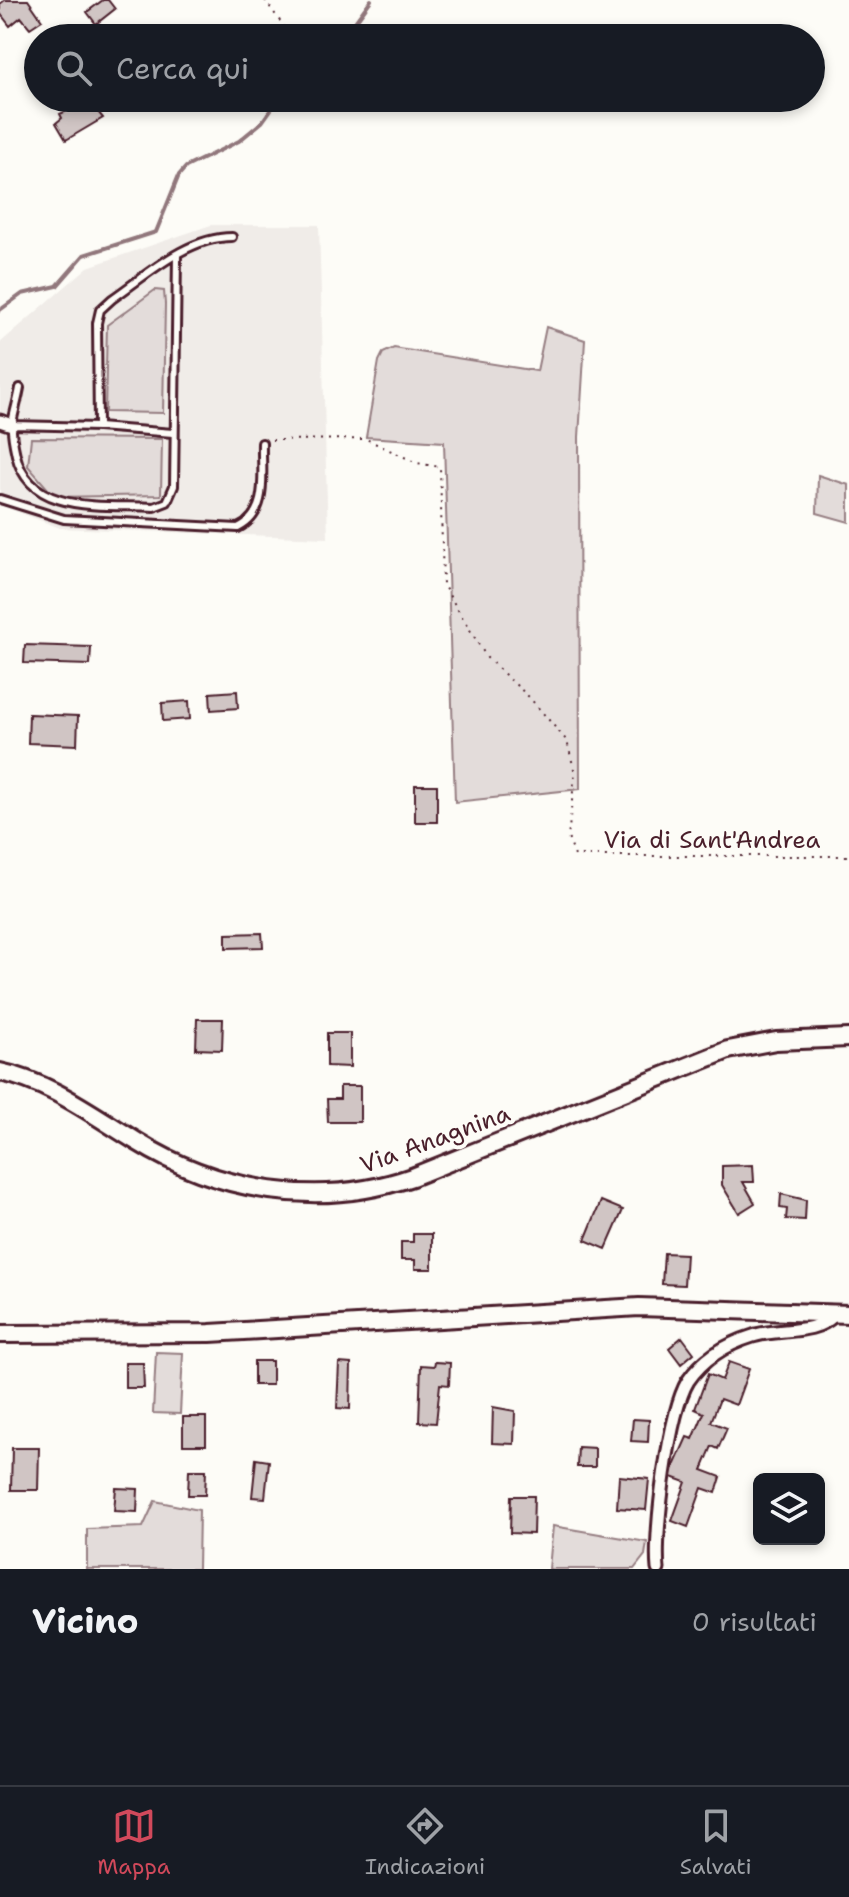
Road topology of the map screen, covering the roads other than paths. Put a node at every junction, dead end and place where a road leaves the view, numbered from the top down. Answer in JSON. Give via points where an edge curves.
{"nodes":[{"id":1,"x":232,"y":237,"type":"dead end"},
{"id":2,"x":177,"y":256,"type":"junction"},
{"id":3,"x":20,"y":388,"type":"dead end"},
{"id":4,"x":6,"y":423,"type":"edge"},
{"id":5,"x":98,"y":427,"type":"junction"},
{"id":6,"x":173,"y":433,"type":"junction"},
{"id":7,"x":262,"y":443,"type":"road end"},
{"id":8,"x":0,"y":499,"type":"edge"},
{"id":9,"x":849,"y":1038,"type":"edge"},
{"id":10,"x":0,"y":1072,"type":"edge"},
{"id":11,"x":842,"y":1314,"type":"edge"},
{"id":12,"x":0,"y":1334,"type":"edge"},
{"id":13,"x":658,"y":1569,"type":"edge"}],
"edges":[{"from":1,"to":2,"type":"lane","via":[[206,239]]},
{"from":2,"to":5,"type":"lane","via":[[100,310]]},
{"from":2,"to":6,"type":"lane"},
{"from":3,"to":4,"type":"lane"},
{"from":4,"to":5,"type":"lane"},
{"from":4,"to":6,"type":"lane","via":[[22,470],[46,495],[64,502],[158,506],[172,496]]},
{"from":5,"to":6,"type":"lane"},
{"from":7,"to":8,"type":"lane","via":[[260,507],[238,528],[64,519]]},
{"from":9,"to":10,"type":"main road","name":"Via Anagnina","via":[[776,1041],[728,1050],[412,1177],[370,1191],[334,1194],[257,1187],[190,1169],[43,1087]]},
{"from":11,"to":12,"type":"main road","via":[[639,1307],[210,1333]]},
{"from":11,"to":13,"type":"street","via":[[820,1326],[765,1332],[737,1342],[688,1381],[672,1433],[656,1544]]}]}
